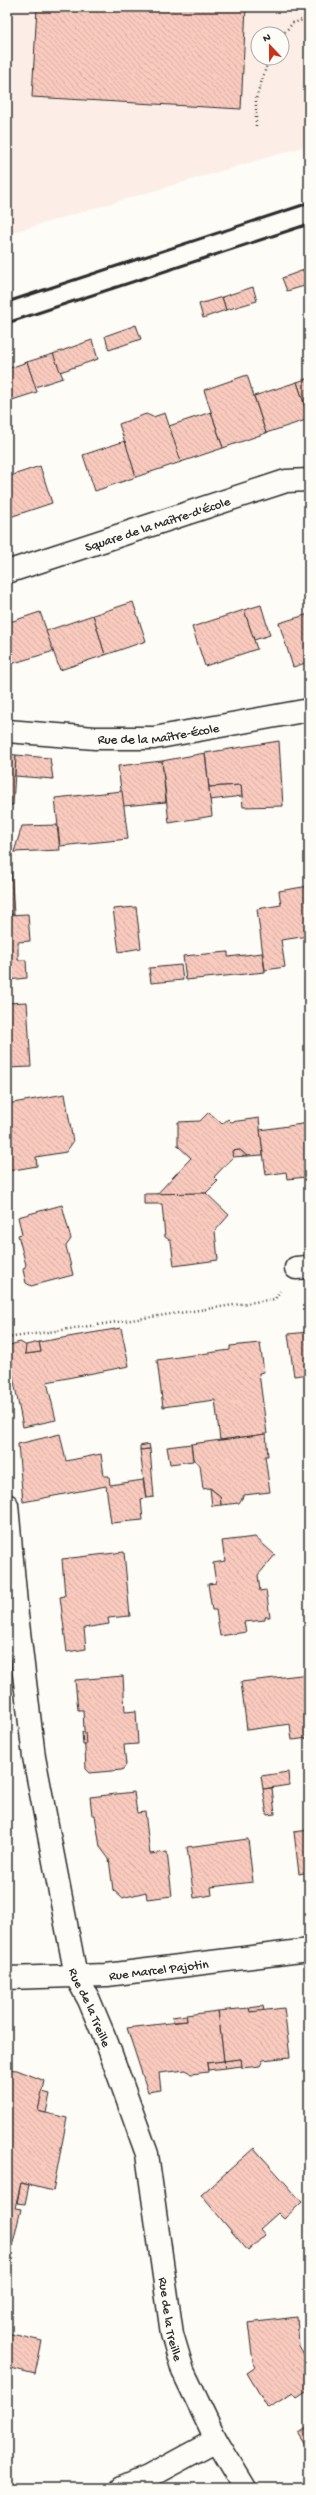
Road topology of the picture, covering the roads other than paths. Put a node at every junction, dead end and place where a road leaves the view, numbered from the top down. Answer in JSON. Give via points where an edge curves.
{"nodes":[{"id":1,"x":309,"y":480,"type":"edge"},
{"id":2,"x":7,"y":572,"type":"edge"},
{"id":3,"x":309,"y":710,"type":"edge"},
{"id":4,"x":7,"y":731,"type":"edge"},
{"id":5,"x":7,"y":1505,"type":"edge"},
{"id":6,"x":12,"y":1615,"type":"edge"},
{"id":7,"x":309,"y":1950,"type":"edge"},
{"id":8,"x":76,"y":1976,"type":"junction"},
{"id":9,"x":7,"y":1978,"type":"edge"},
{"id":10,"x":216,"y":2440,"type":"junction"},
{"id":11,"x":122,"y":2488,"type":"edge"},
{"id":12,"x":245,"y":2488,"type":"edge"}],
"edges":[{"from":1,"to":2,"type":"street","name":"Square de la Maître-d'École","via":[[286,481]]},
{"from":3,"to":4,"type":"street","name":"Rue de la Maître-École","via":[[154,738],[94,738]]},
{"from":5,"to":6,"type":"street","name":"Rue de la Treille"},
{"from":6,"to":8,"type":"street","name":"Rue de la Treille","via":[[34,1757]]},
{"from":7,"to":8,"type":"street","name":"Rue Marcel Pajotin","via":[[107,1975]]},
{"from":8,"to":9,"type":"street","name":"Rue Marcel Pajotin"},
{"from":8,"to":10,"type":"street","name":"Rue de la Treille","via":[[89,2000],[147,2154],[172,2334],[183,2371]]},
{"from":10,"to":11,"type":"street","via":[[148,2477]]},
{"from":10,"to":12,"type":"street","name":"Rue de la Treille"}]}
